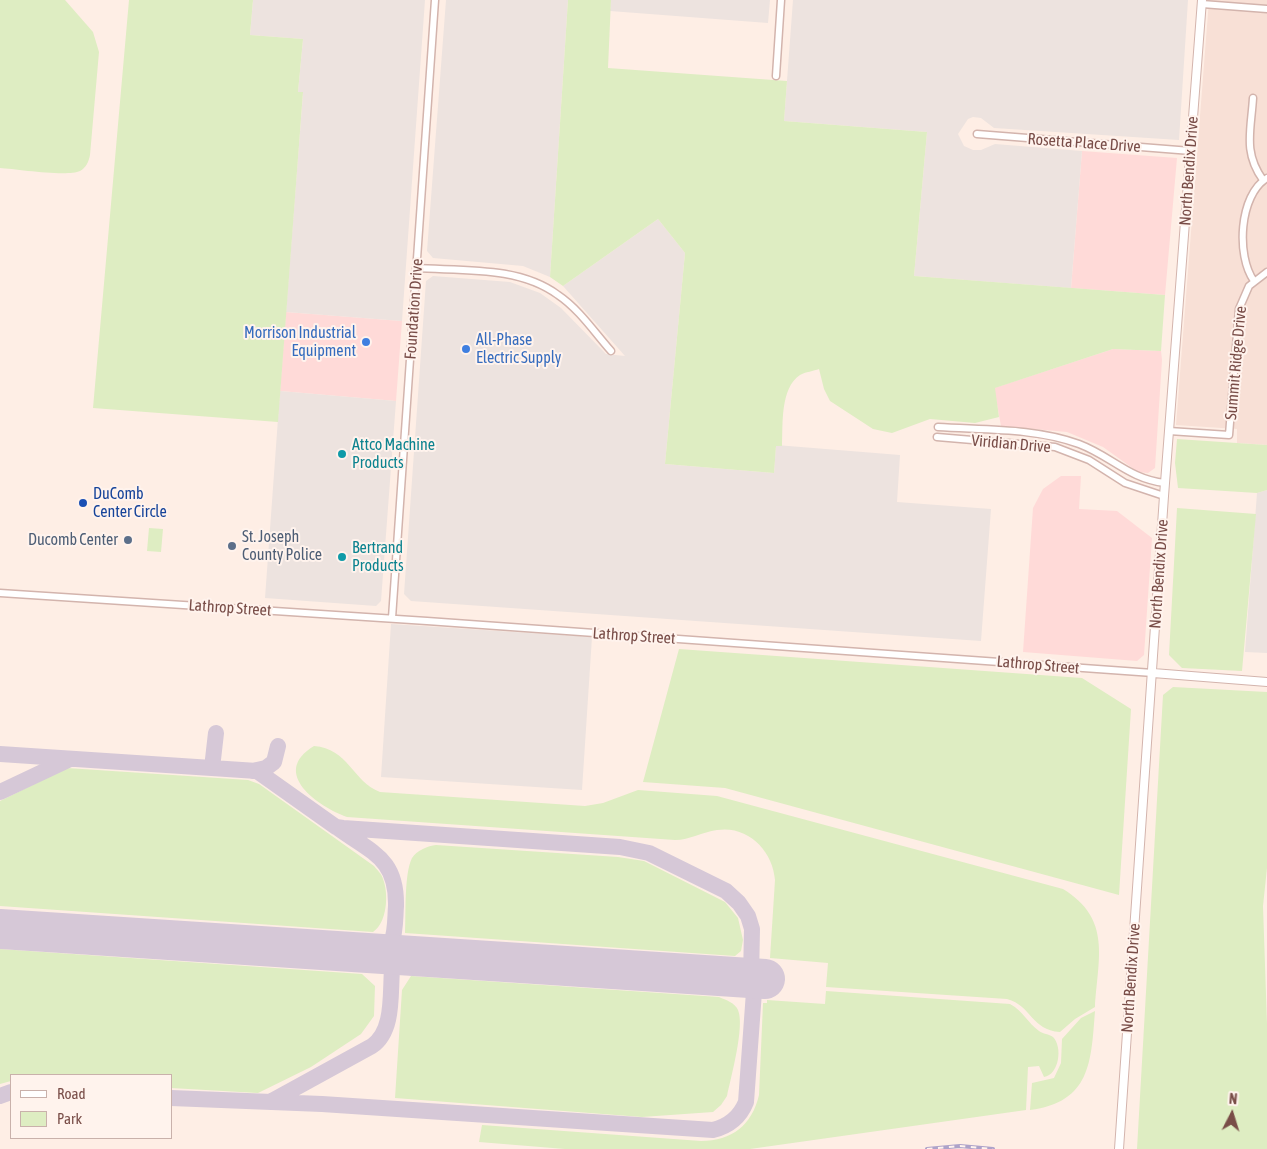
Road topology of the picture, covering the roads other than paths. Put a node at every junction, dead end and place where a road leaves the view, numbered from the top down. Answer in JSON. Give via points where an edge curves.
{"nodes":[{"id":1,"x":435,"y":0,"type":"edge"},
{"id":2,"x":781,"y":0,"type":"edge"},
{"id":3,"x":1202,"y":2,"type":"edge"},
{"id":4,"x":1267,"y":9,"type":"edge"},
{"id":5,"x":776,"y":76,"type":"dead end"},
{"id":6,"x":1253,"y":98,"type":"dead end"},
{"id":7,"x":977,"y":134,"type":"dead end"},
{"id":8,"x":1191,"y":151,"type":"junction"},
{"id":9,"x":1265,"y":179,"type":"edge"},
{"id":10,"x":416,"y":268,"type":"junction"},
{"id":11,"x":1267,"y":272,"type":"edge"},
{"id":12,"x":1254,"y":281,"type":"junction"},
{"id":13,"x":611,"y":351,"type":"dead end"},
{"id":14,"x":938,"y":427,"type":"dead end"},
{"id":15,"x":1169,"y":431,"type":"junction"},
{"id":16,"x":937,"y":438,"type":"dead end"},
{"id":17,"x":1165,"y":483,"type":"junction"},
{"id":18,"x":1164,"y":496,"type":"junction"},
{"id":19,"x":0,"y":593,"type":"edge"},
{"id":20,"x":392,"y":618,"type":"junction"},
{"id":21,"x":1153,"y":674,"type":"junction"},
{"id":22,"x":1267,"y":682,"type":"edge"},
{"id":23,"x":1119,"y":1149,"type":"edge"}],
"edges":[{"from":1,"to":10,"type":"street","name":"Foundation Drive"},
{"from":2,"to":5,"type":"street"},
{"from":3,"to":4,"type":"street"},
{"from":3,"to":8,"type":"street","name":"North Bendix Drive"},
{"from":6,"to":9,"type":"street","via":[[1250,154],[1254,168]]},
{"from":7,"to":8,"type":"street","name":"Rosetta Place Drive"},
{"from":8,"to":15,"type":"street","name":"North Bendix Drive"},
{"from":9,"to":12,"type":"street","via":[[1250,196],[1245,216],[1244,260]]},
{"from":10,"to":13,"type":"street","via":[[503,274],[537,282],[571,305]]},
{"from":10,"to":20,"type":"street","name":"Foundation Drive"},
{"from":11,"to":12,"type":"street","name":"Summit Ridge Drive"},
{"from":12,"to":15,"type":"street","name":"Summit Ridge Drive","via":[[1239,309],[1229,435]]},
{"from":14,"to":17,"type":"street","name":"Viridian Drive","via":[[1035,434],[1066,440],[1094,450],[1142,479]]},
{"from":15,"to":17,"type":"street","name":"North Bendix Drive"},
{"from":16,"to":18,"type":"street","name":"Viridian Drive","via":[[1055,447],[1089,460],[1131,486]]},
{"from":17,"to":18,"type":"street","name":"North Bendix Drive"},
{"from":18,"to":21,"type":"street","name":"North Bendix Drive"},
{"from":19,"to":20,"type":"street","name":"Lathrop Street"},
{"from":20,"to":21,"type":"street","name":"Lathrop Street"},
{"from":21,"to":22,"type":"street","name":"Lathrop Street"},
{"from":21,"to":23,"type":"street","name":"North Bendix Drive"}]}
